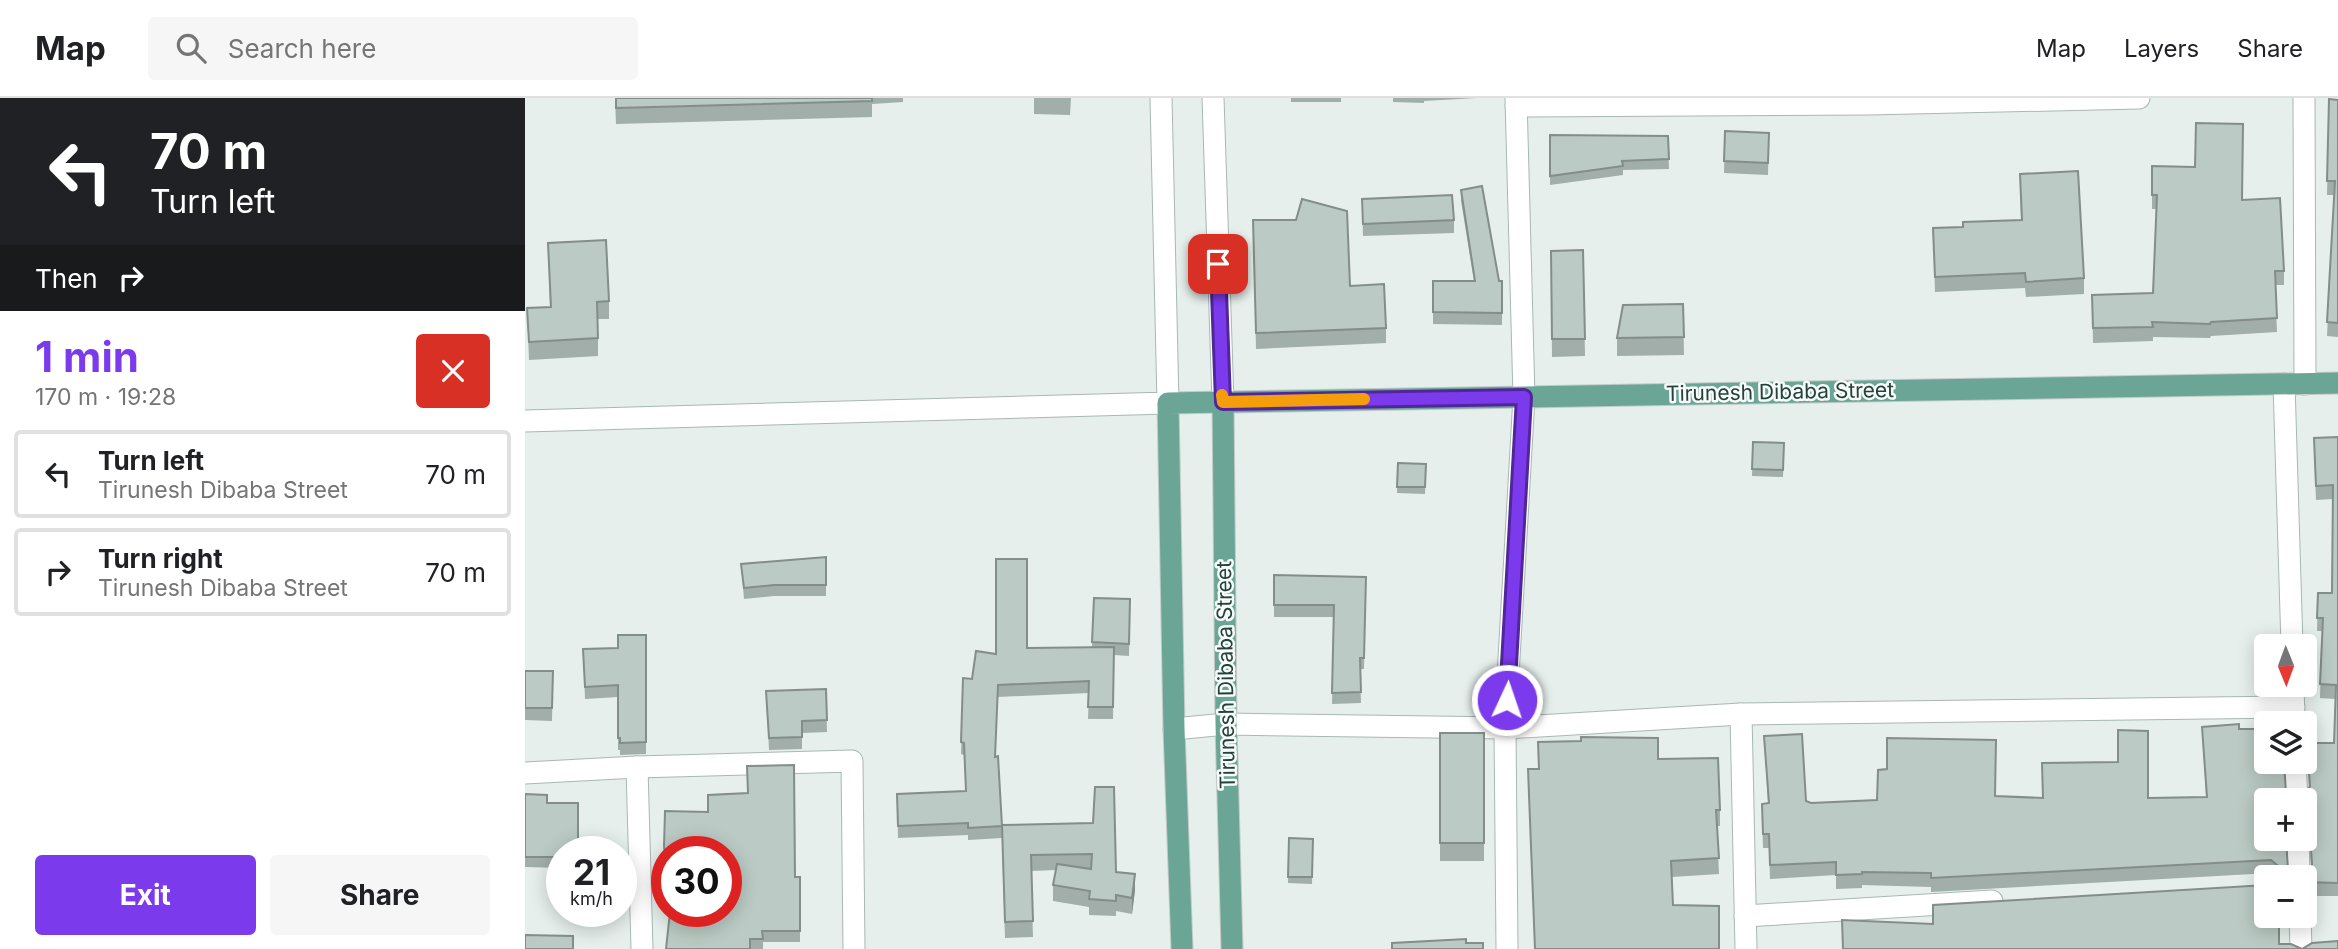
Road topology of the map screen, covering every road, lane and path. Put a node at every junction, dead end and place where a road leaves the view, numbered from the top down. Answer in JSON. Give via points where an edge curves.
{"nodes":[{"id":1,"x":1161,"y":98,"type":"edge"},
{"id":2,"x":1213,"y":98,"type":"edge"},
{"id":3,"x":2139,"y":98,"type":"edge"},
{"id":4,"x":2304,"y":98,"type":"edge"},
{"id":5,"x":1869,"y":101,"type":"edge"},
{"id":6,"x":1516,"y":102,"type":"edge"},
{"id":7,"x":2338,"y":383,"type":"edge"},
{"id":8,"x":2295,"y":384,"type":"junction"},
{"id":9,"x":1524,"y":397,"type":"junction"},
{"id":10,"x":1223,"y":402,"type":"junction"},
{"id":11,"x":1168,"y":403,"type":"junction"},
{"id":12,"x":525,"y":421,"type":"edge"},
{"id":13,"x":2292,"y":634,"type":"edge"},
{"id":14,"x":1741,"y":715,"type":"junction"},
{"id":15,"x":2254,"y":715,"type":"edge"},
{"id":16,"x":1226,"y":724,"type":"junction"},
{"id":17,"x":1505,"y":728,"type":"junction"},
{"id":18,"x":1174,"y":729,"type":"junction"},
{"id":19,"x":637,"y":767,"type":"junction"},
{"id":20,"x":525,"y":774,"type":"edge"},
{"id":21,"x":2006,"y":900,"type":"edge"},
{"id":22,"x":1745,"y":916,"type":"junction"},
{"id":23,"x":2300,"y":928,"type":"edge"},
{"id":24,"x":642,"y":949,"type":"edge"},
{"id":25,"x":854,"y":949,"type":"edge"},
{"id":26,"x":1182,"y":949,"type":"edge"},
{"id":27,"x":1232,"y":949,"type":"edge"},
{"id":28,"x":1507,"y":949,"type":"edge"},
{"id":29,"x":1746,"y":949,"type":"edge"},
{"id":30,"x":2301,"y":949,"type":"edge"}],
"edges":[{"from":1,"to":11,"type":"street"},
{"from":2,"to":10,"type":"street","name":"Tirunesh Dibaba Street"},
{"from":3,"to":5,"type":"street"},
{"from":4,"to":8,"type":"street"},
{"from":5,"to":6,"type":"street"},
{"from":6,"to":9,"type":"street"},
{"from":7,"to":8,"type":"main road","name":"Tirunesh Dibaba Street"},
{"from":8,"to":9,"type":"main road","name":"Tirunesh Dibaba Street"},
{"from":8,"to":13,"type":"street"},
{"from":9,"to":10,"type":"main road","name":"Tirunesh Dibaba Street"},
{"from":9,"to":17,"type":"street"},
{"from":10,"to":11,"type":"main road","name":"Tirunesh Dibaba Street"},
{"from":10,"to":16,"type":"main road","name":"Tirunesh Dibaba Street"},
{"from":11,"to":12,"type":"street"},
{"from":11,"to":18,"type":"main road"},
{"from":14,"to":15,"type":"street"},
{"from":14,"to":17,"type":"street"},
{"from":14,"to":22,"type":"street"},
{"from":16,"to":17,"type":"street"},
{"from":16,"to":18,"type":"street"},
{"from":16,"to":27,"type":"main road","name":"Tirunesh Dibaba Street"},
{"from":17,"to":28,"type":"street"},
{"from":18,"to":26,"type":"main road"},
{"from":19,"to":20,"type":"street"},
{"from":19,"to":24,"type":"street"},
{"from":19,"to":25,"type":"street","via":[[852,761]]},
{"from":21,"to":22,"type":"street"},
{"from":22,"to":29,"type":"street"},
{"from":23,"to":30,"type":"street"}]}
